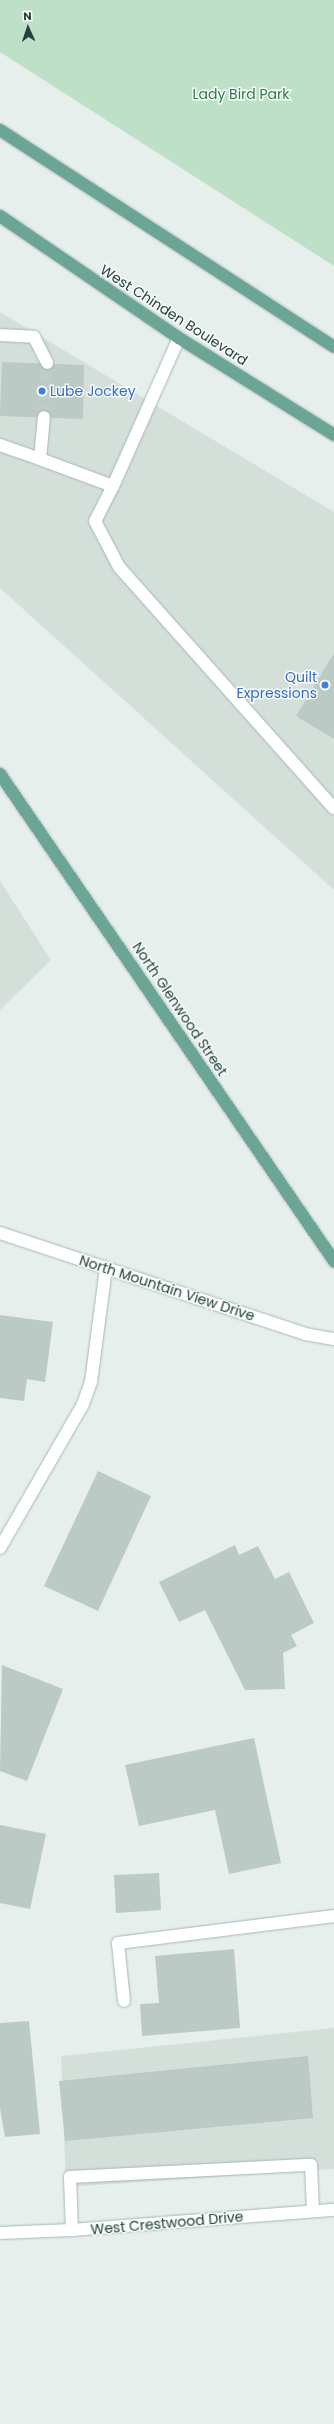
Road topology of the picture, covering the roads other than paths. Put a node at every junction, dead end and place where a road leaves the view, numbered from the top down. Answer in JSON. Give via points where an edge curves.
{"nodes":[{"id":1,"x":0,"y":130,"type":"edge"},
{"id":2,"x":0,"y":216,"type":"edge"},
{"id":3,"x":0,"y":335,"type":"edge"},
{"id":4,"x":179,"y":338,"type":"junction"},
{"id":5,"x":334,"y":347,"type":"edge"},
{"id":6,"x":47,"y":363,"type":"tunnel mouth"},
{"id":7,"x":44,"y":417,"type":"tunnel mouth"},
{"id":8,"x":334,"y":435,"type":"edge"},
{"id":9,"x":0,"y":446,"type":"edge"},
{"id":10,"x":40,"y":459,"type":"junction"},
{"id":11,"x":113,"y":486,"type":"junction"},
{"id":12,"x":0,"y":774,"type":"edge"},
{"id":13,"x":334,"y":808,"type":"edge"},
{"id":14,"x":0,"y":1233,"type":"edge"},
{"id":15,"x":334,"y":1261,"type":"edge"},
{"id":16,"x":106,"y":1268,"type":"junction"},
{"id":17,"x":334,"y":1339,"type":"edge"},
{"id":18,"x":0,"y":1548,"type":"edge"},
{"id":19,"x":334,"y":1916,"type":"edge"},
{"id":20,"x":124,"y":2001,"type":"dead end"},
{"id":21,"x":334,"y":2210,"type":"edge"},
{"id":22,"x":313,"y":2211,"type":"junction"},
{"id":23,"x":72,"y":2230,"type":"junction"},
{"id":24,"x":0,"y":2233,"type":"edge"}],
"edges":[{"from":1,"to":5,"type":"main road"},
{"from":2,"to":4,"type":"main road","name":"West Chinden Boulevard"},
{"from":3,"to":6,"type":"street","via":[[34,337]]},
{"from":4,"to":8,"type":"main road","name":"West Chinden Boulevard"},
{"from":4,"to":11,"type":"street"},
{"from":7,"to":10,"type":"street"},
{"from":9,"to":10,"type":"street"},
{"from":10,"to":11,"type":"street"},
{"from":11,"to":13,"type":"street","via":[[95,521],[119,567]]},
{"from":12,"to":15,"type":"main road","name":"North Glenwood Street"},
{"from":14,"to":16,"type":"street","name":"North Mountain View Drive"},
{"from":16,"to":17,"type":"street","name":"North Mountain View Drive","via":[[305,1334]]},
{"from":16,"to":18,"type":"street","via":[[91,1382],[83,1404]]},
{"from":19,"to":20,"type":"street","via":[[118,1942]]},
{"from":21,"to":22,"type":"street","name":"West Crestwood Drive"},
{"from":22,"to":23,"type":"street","name":"West Crestwood Drive"},
{"from":22,"to":23,"type":"street","via":[[311,2165],[70,2177]]},
{"from":23,"to":24,"type":"street","name":"West Crestwood Drive"}]}
